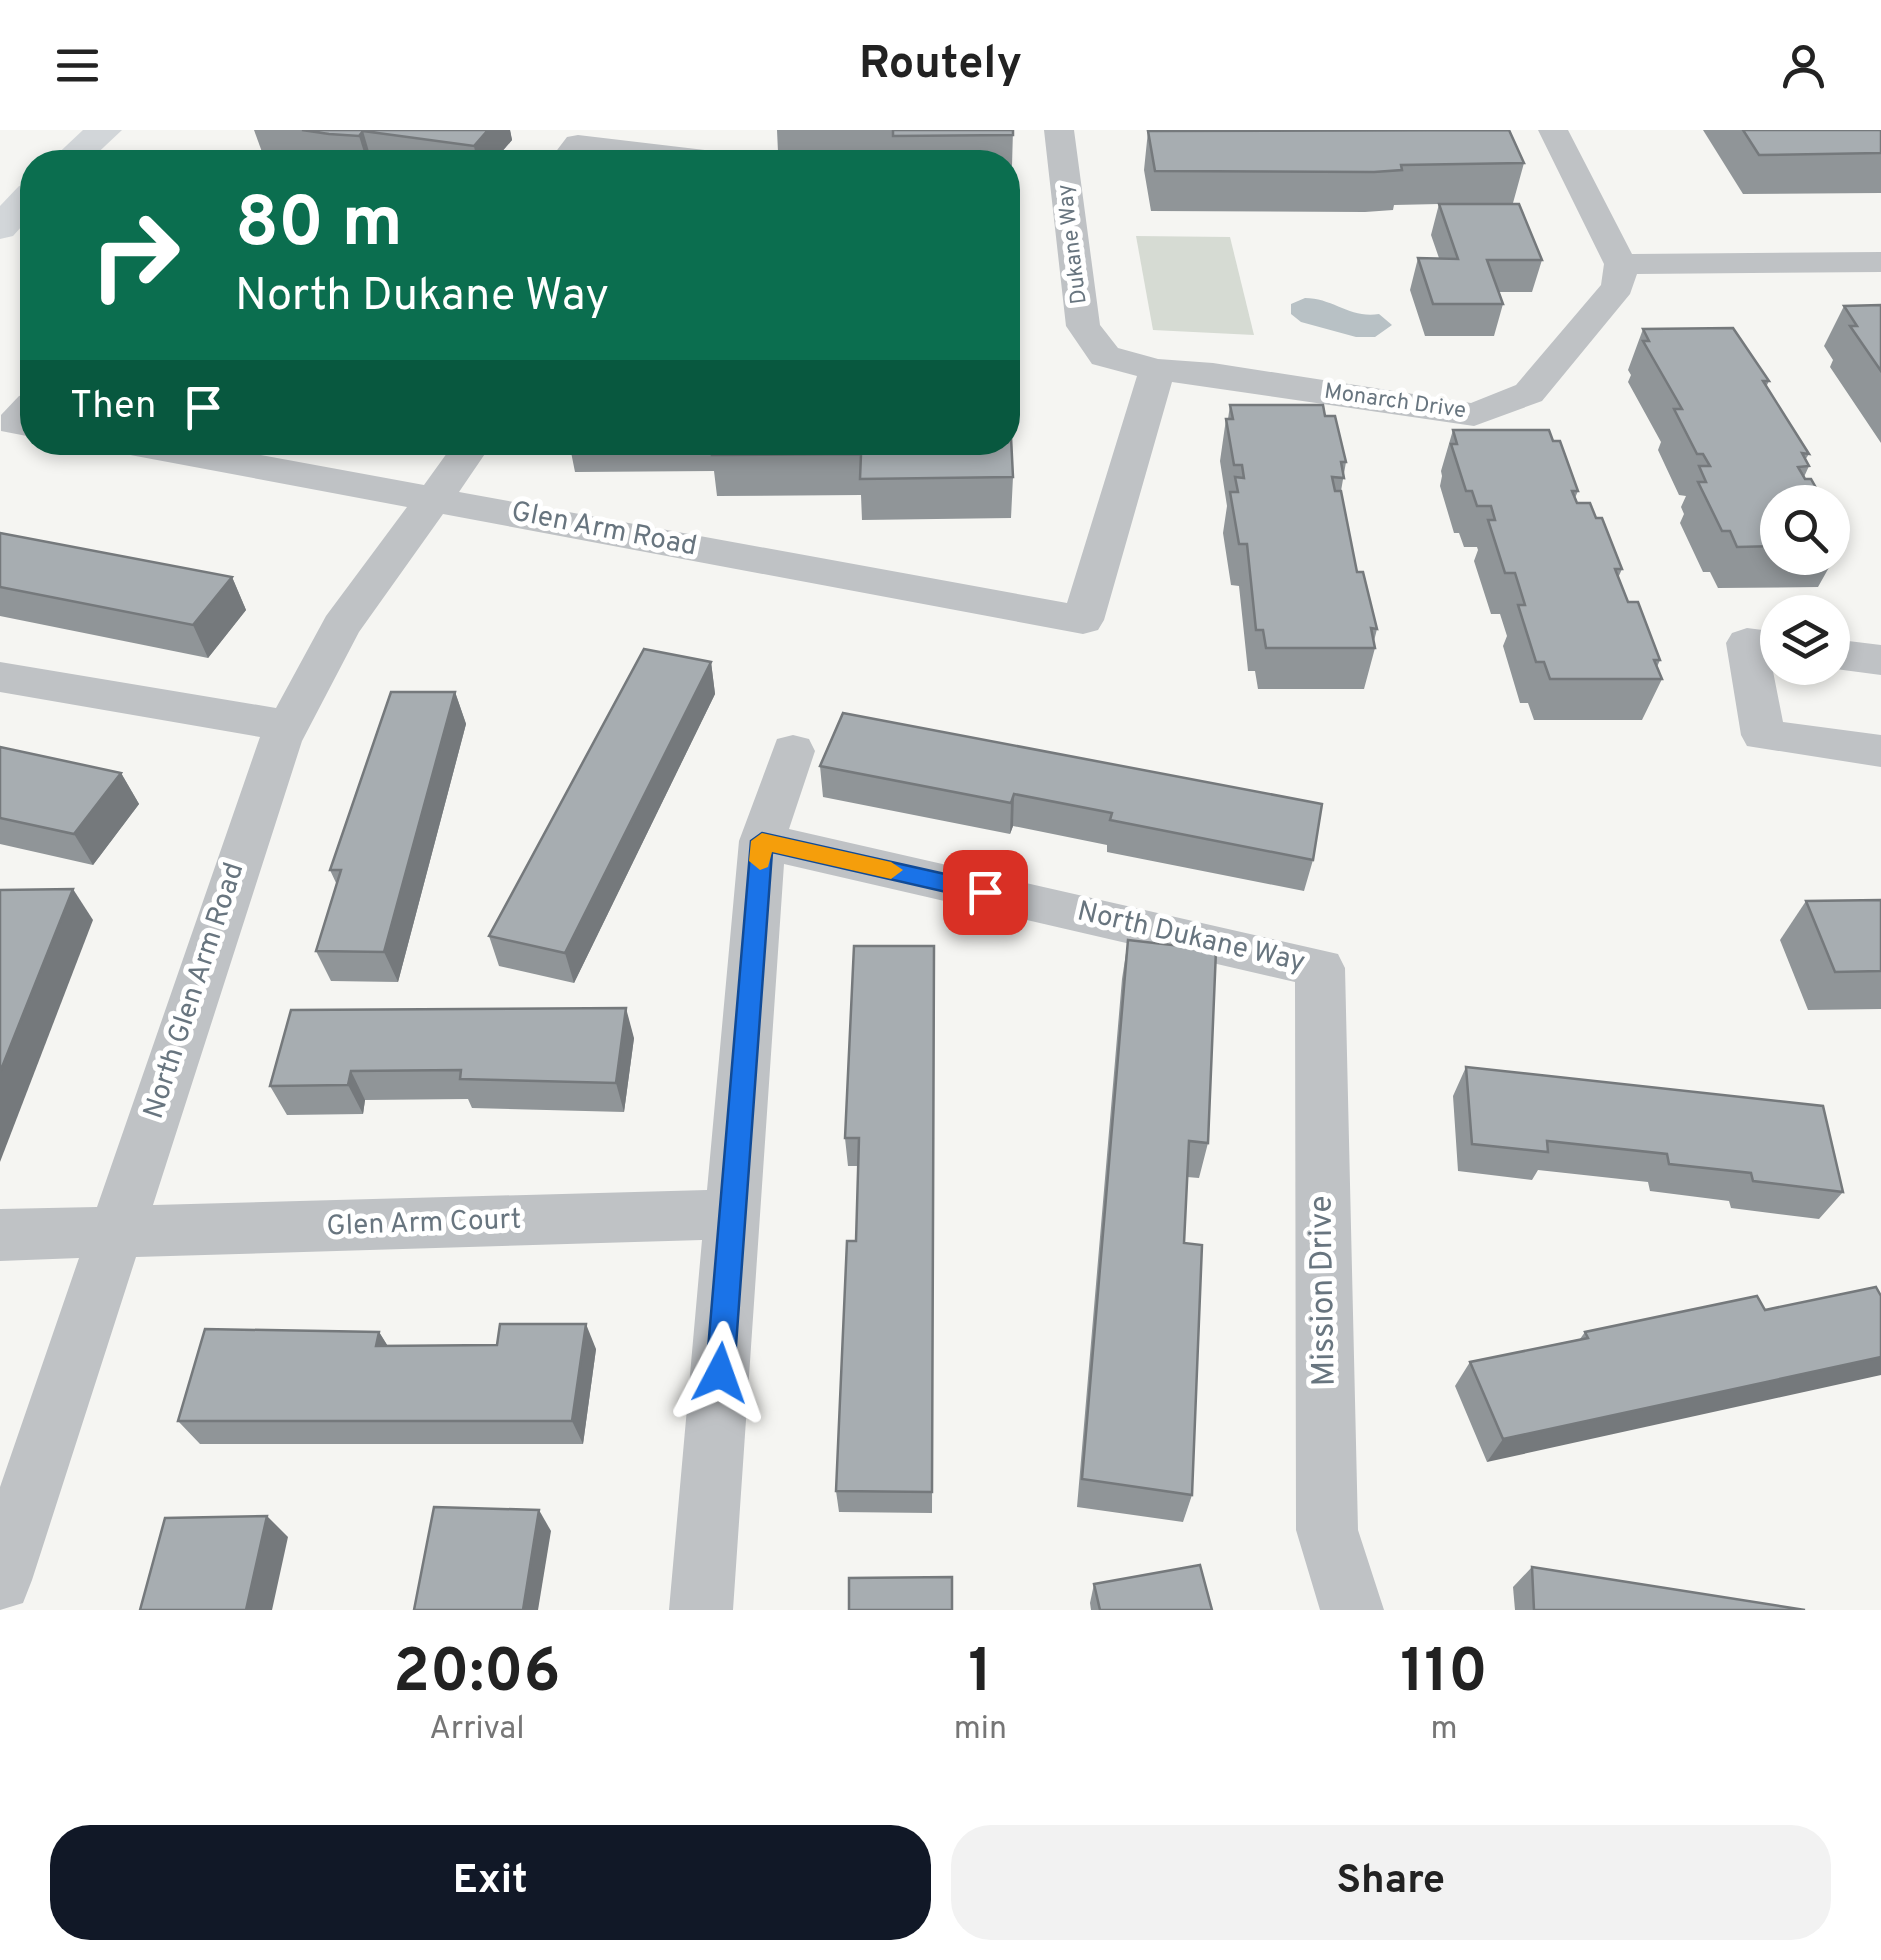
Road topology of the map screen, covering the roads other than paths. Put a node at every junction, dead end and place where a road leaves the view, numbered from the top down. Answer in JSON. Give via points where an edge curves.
{"nodes":[{"id":1,"x":104,"y":130,"type":"edge"},
{"id":2,"x":1059,"y":130,"type":"edge"},
{"id":3,"x":1553,"y":130,"type":"edge"},
{"id":4,"x":81,"y":150,"type":"edge"},
{"id":5,"x":573,"y":150,"type":"edge"},
{"id":6,"x":676,"y":150,"type":"edge"},
{"id":7,"x":20,"y":207,"type":"edge"},
{"id":8,"x":0,"y":228,"type":"edge"},
{"id":9,"x":1881,"y":262,"type":"edge"},
{"id":10,"x":1621,"y":264,"type":"junction"},
{"id":11,"x":1157,"y":370,"type":"junction"},
{"id":12,"x":196,"y":455,"type":"edge"},
{"id":13,"x":466,"y":455,"type":"edge"},
{"id":14,"x":437,"y":499,"type":"junction"},
{"id":15,"x":1760,"y":644,"type":"edge"},
{"id":16,"x":1850,"y":656,"type":"edge"},
{"id":17,"x":1881,"y":660,"type":"edge"},
{"id":18,"x":0,"y":678,"type":"edge"},
{"id":19,"x":287,"y":726,"type":"junction"},
{"id":20,"x":794,"y":751,"type":"dead end"},
{"id":21,"x":1881,"y":751,"type":"edge"},
{"id":22,"x":762,"y":841,"type":"junction"},
{"id":23,"x":1320,"y":968,"type":"joint"},
{"id":24,"x":733,"y":1214,"type":"junction"},
{"id":25,"x":116,"y":1232,"type":"junction"},
{"id":26,"x":0,"y":1234,"type":"edge"},
{"id":27,"x":0,"y":1580,"type":"edge"},
{"id":28,"x":701,"y":1610,"type":"edge"},
{"id":29,"x":1352,"y":1610,"type":"edge"}],
"edges":[{"from":1,"to":4,"type":"highway"},
{"from":2,"to":11,"type":"street","name":"Dukane Way","via":[[1082,326],[1105,356]]},
{"from":3,"to":10,"type":"street"},
{"from":5,"to":6,"type":"street","via":[[578,144]]},
{"from":7,"to":8,"type":"highway"},
{"from":9,"to":10,"type":"street"},
{"from":10,"to":11,"type":"street","name":"Monarch Drive","via":[[1618,286],[1528,393],[1474,415]]},
{"from":11,"to":14,"type":"street","name":"Glen Arm Road","via":[[1083,620]]},
{"from":12,"to":14,"type":"street","name":"Glen Arm Road"},
{"from":13,"to":14,"type":"street","name":"North Glen Arm Road"},
{"from":14,"to":19,"type":"street","name":"North Glen Arm Road","via":[[340,626]]},
{"from":15,"to":21,"type":"street","via":[[1747,642],[1762,735]]},
{"from":16,"to":17,"type":"street"},
{"from":18,"to":19,"type":"street"},
{"from":19,"to":25,"type":"street","name":"North Glen Arm Road"},
{"from":20,"to":22,"type":"street"},
{"from":22,"to":23,"type":"street","name":"North Dukane Way"},
{"from":22,"to":24,"type":"street"},
{"from":23,"to":29,"type":"street","name":"Mission Drive","via":[[1327,1530]]},
{"from":24,"to":25,"type":"street","name":"Glen Arm Court"},
{"from":24,"to":28,"type":"street"},
{"from":25,"to":26,"type":"street","name":"Glen Arm Court"},
{"from":25,"to":27,"type":"street","name":"North Glen Arm Road"}]}
